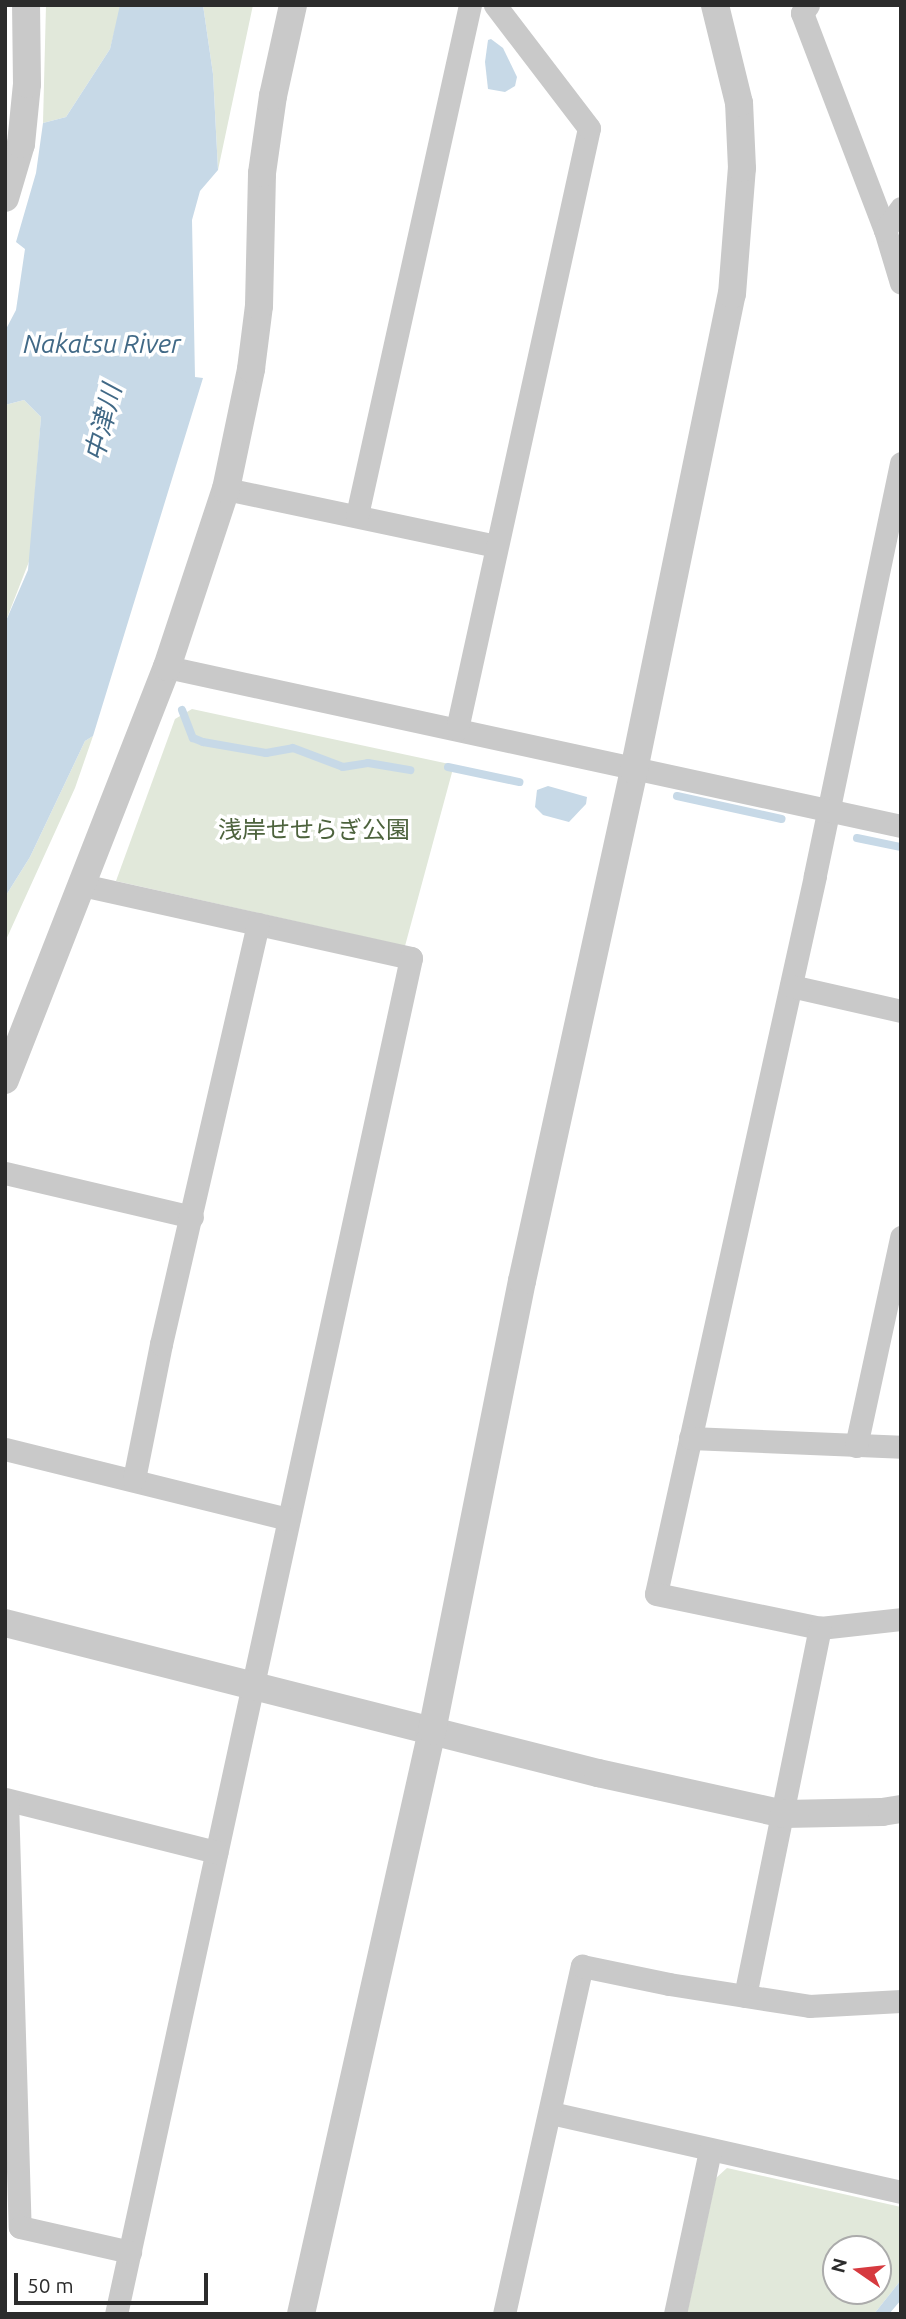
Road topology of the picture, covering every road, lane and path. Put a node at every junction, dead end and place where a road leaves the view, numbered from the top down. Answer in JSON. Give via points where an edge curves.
{"nodes":[{"id":1,"x":26,"y":5,"type":"edge"},
{"id":2,"x":293,"y":5,"type":"edge"},
{"id":3,"x":470,"y":5,"type":"edge"},
{"id":4,"x":495,"y":5,"type":"edge"},
{"id":5,"x":715,"y":5,"type":"edge"},
{"id":6,"x":808,"y":5,"type":"edge"},
{"id":7,"x":5,"y":198,"type":"edge"},
{"id":8,"x":901,"y":208,"type":"edge"},
{"id":9,"x":885,"y":230,"type":"junction"},
{"id":10,"x":901,"y":283,"type":"edge"},
{"id":11,"x":901,"y":463,"type":"edge"},
{"id":12,"x":226,"y":489,"type":"junction"},
{"id":13,"x":357,"y":515,"type":"junction"},
{"id":14,"x":496,"y":546,"type":"junction"},
{"id":15,"x":167,"y":667,"type":"junction"},
{"id":16,"x":457,"y":729,"type":"junction"},
{"id":17,"x":634,"y":770,"type":"junction"},
{"id":18,"x":828,"y":810,"type":"junction"},
{"id":19,"x":901,"y":826,"type":"edge"},
{"id":20,"x":82,"y":885,"type":"junction"},
{"id":21,"x":258,"y":924,"type":"junction"},
{"id":22,"x":791,"y":986,"type":"junction"},
{"id":23,"x":901,"y":1011,"type":"edge"},
{"id":24,"x":5,"y":1080,"type":"edge"},
{"id":25,"x":5,"y":1173,"type":"edge"},
{"id":26,"x":192,"y":1217,"type":"junction"},
{"id":27,"x":901,"y":1237,"type":"edge"},
{"id":28,"x":690,"y":1438,"type":"junction"},
{"id":29,"x":856,"y":1446,"type":"junction"},
{"id":30,"x":901,"y":1447,"type":"edge"},
{"id":31,"x":5,"y":1449,"type":"edge"},
{"id":32,"x":134,"y":1479,"type":"junction"},
{"id":33,"x":288,"y":1519,"type":"junction"},
{"id":34,"x":901,"y":1619,"type":"edge"},
{"id":35,"x":5,"y":1623,"type":"edge"},
{"id":36,"x":820,"y":1628,"type":"junction"},
{"id":37,"x":252,"y":1686,"type":"junction"},
{"id":38,"x":432,"y":1731,"type":"junction"},
{"id":39,"x":6,"y":1800,"type":"edge"},
{"id":40,"x":901,"y":1809,"type":"edge"},
{"id":41,"x":784,"y":1814,"type":"junction"},
{"id":42,"x":216,"y":1852,"type":"junction"},
{"id":43,"x":745,"y":1996,"type":"junction"},
{"id":44,"x":901,"y":2001,"type":"edge"},
{"id":45,"x":551,"y":2113,"type":"junction"},
{"id":46,"x":710,"y":2151,"type":"junction"},
{"id":47,"x":901,"y":2192,"type":"edge"},
{"id":48,"x":130,"y":2252,"type":"junction"},
{"id":49,"x":117,"y":2314,"type":"edge"},
{"id":50,"x":301,"y":2314,"type":"edge"},
{"id":51,"x":504,"y":2314,"type":"edge"},
{"id":52,"x":674,"y":2314,"type":"edge"}],
"edges":[{"from":1,"to":7,"type":"street","via":[[27,84],[21,144]]},
{"from":2,"to":12,"type":"street","via":[[262,173],[259,306],[251,369]]},
{"from":3,"to":13,"type":"street"},
{"from":4,"to":14,"type":"street","via":[[589,128]]},
{"from":5,"to":17,"type":"street","via":[[739,103],[740,234],[732,294]]},
{"from":6,"to":9,"type":"street","via":[[802,13]]},
{"from":8,"to":9,"type":"street"},
{"from":9,"to":10,"type":"street"},
{"from":11,"to":18,"type":"street"},
{"from":12,"to":13,"type":"street"},
{"from":12,"to":15,"type":"street"},
{"from":13,"to":14,"type":"street"},
{"from":14,"to":16,"type":"street"},
{"from":15,"to":16,"type":"street"},
{"from":15,"to":20,"type":"street"},
{"from":16,"to":17,"type":"street"},
{"from":17,"to":18,"type":"street"},
{"from":17,"to":38,"type":"street","via":[[522,1281]]},
{"from":18,"to":19,"type":"street"},
{"from":18,"to":22,"type":"street"},
{"from":20,"to":21,"type":"street"},
{"from":20,"to":24,"type":"street"},
{"from":21,"to":26,"type":"street"},
{"from":21,"to":33,"type":"street","via":[[411,958]]},
{"from":22,"to":23,"type":"street"},
{"from":22,"to":28,"type":"street"},
{"from":25,"to":26,"type":"street"},
{"from":26,"to":32,"type":"street"},
{"from":27,"to":29,"type":"street"},
{"from":28,"to":29,"type":"street"},
{"from":28,"to":36,"type":"street","via":[[656,1594]]},
{"from":29,"to":30,"type":"street"},
{"from":31,"to":32,"type":"street"},
{"from":32,"to":33,"type":"street"},
{"from":33,"to":37,"type":"street"},
{"from":34,"to":36,"type":"street"},
{"from":35,"to":37,"type":"street"},
{"from":36,"to":41,"type":"street"},
{"from":37,"to":38,"type":"street"},
{"from":37,"to":42,"type":"street"},
{"from":38,"to":41,"type":"street"},
{"from":38,"to":50,"type":"street"},
{"from":39,"to":42,"type":"street"},
{"from":39,"to":48,"type":"street","via":[[20,2227]]},
{"from":40,"to":41,"type":"street"},
{"from":41,"to":43,"type":"street"},
{"from":42,"to":48,"type":"street"},
{"from":43,"to":44,"type":"street","via":[[809,2006]]},
{"from":43,"to":45,"type":"street","via":[[582,1966]]},
{"from":45,"to":46,"type":"street"},
{"from":45,"to":51,"type":"street"},
{"from":46,"to":47,"type":"street"},
{"from":46,"to":52,"type":"street"},
{"from":48,"to":49,"type":"street"}]}
